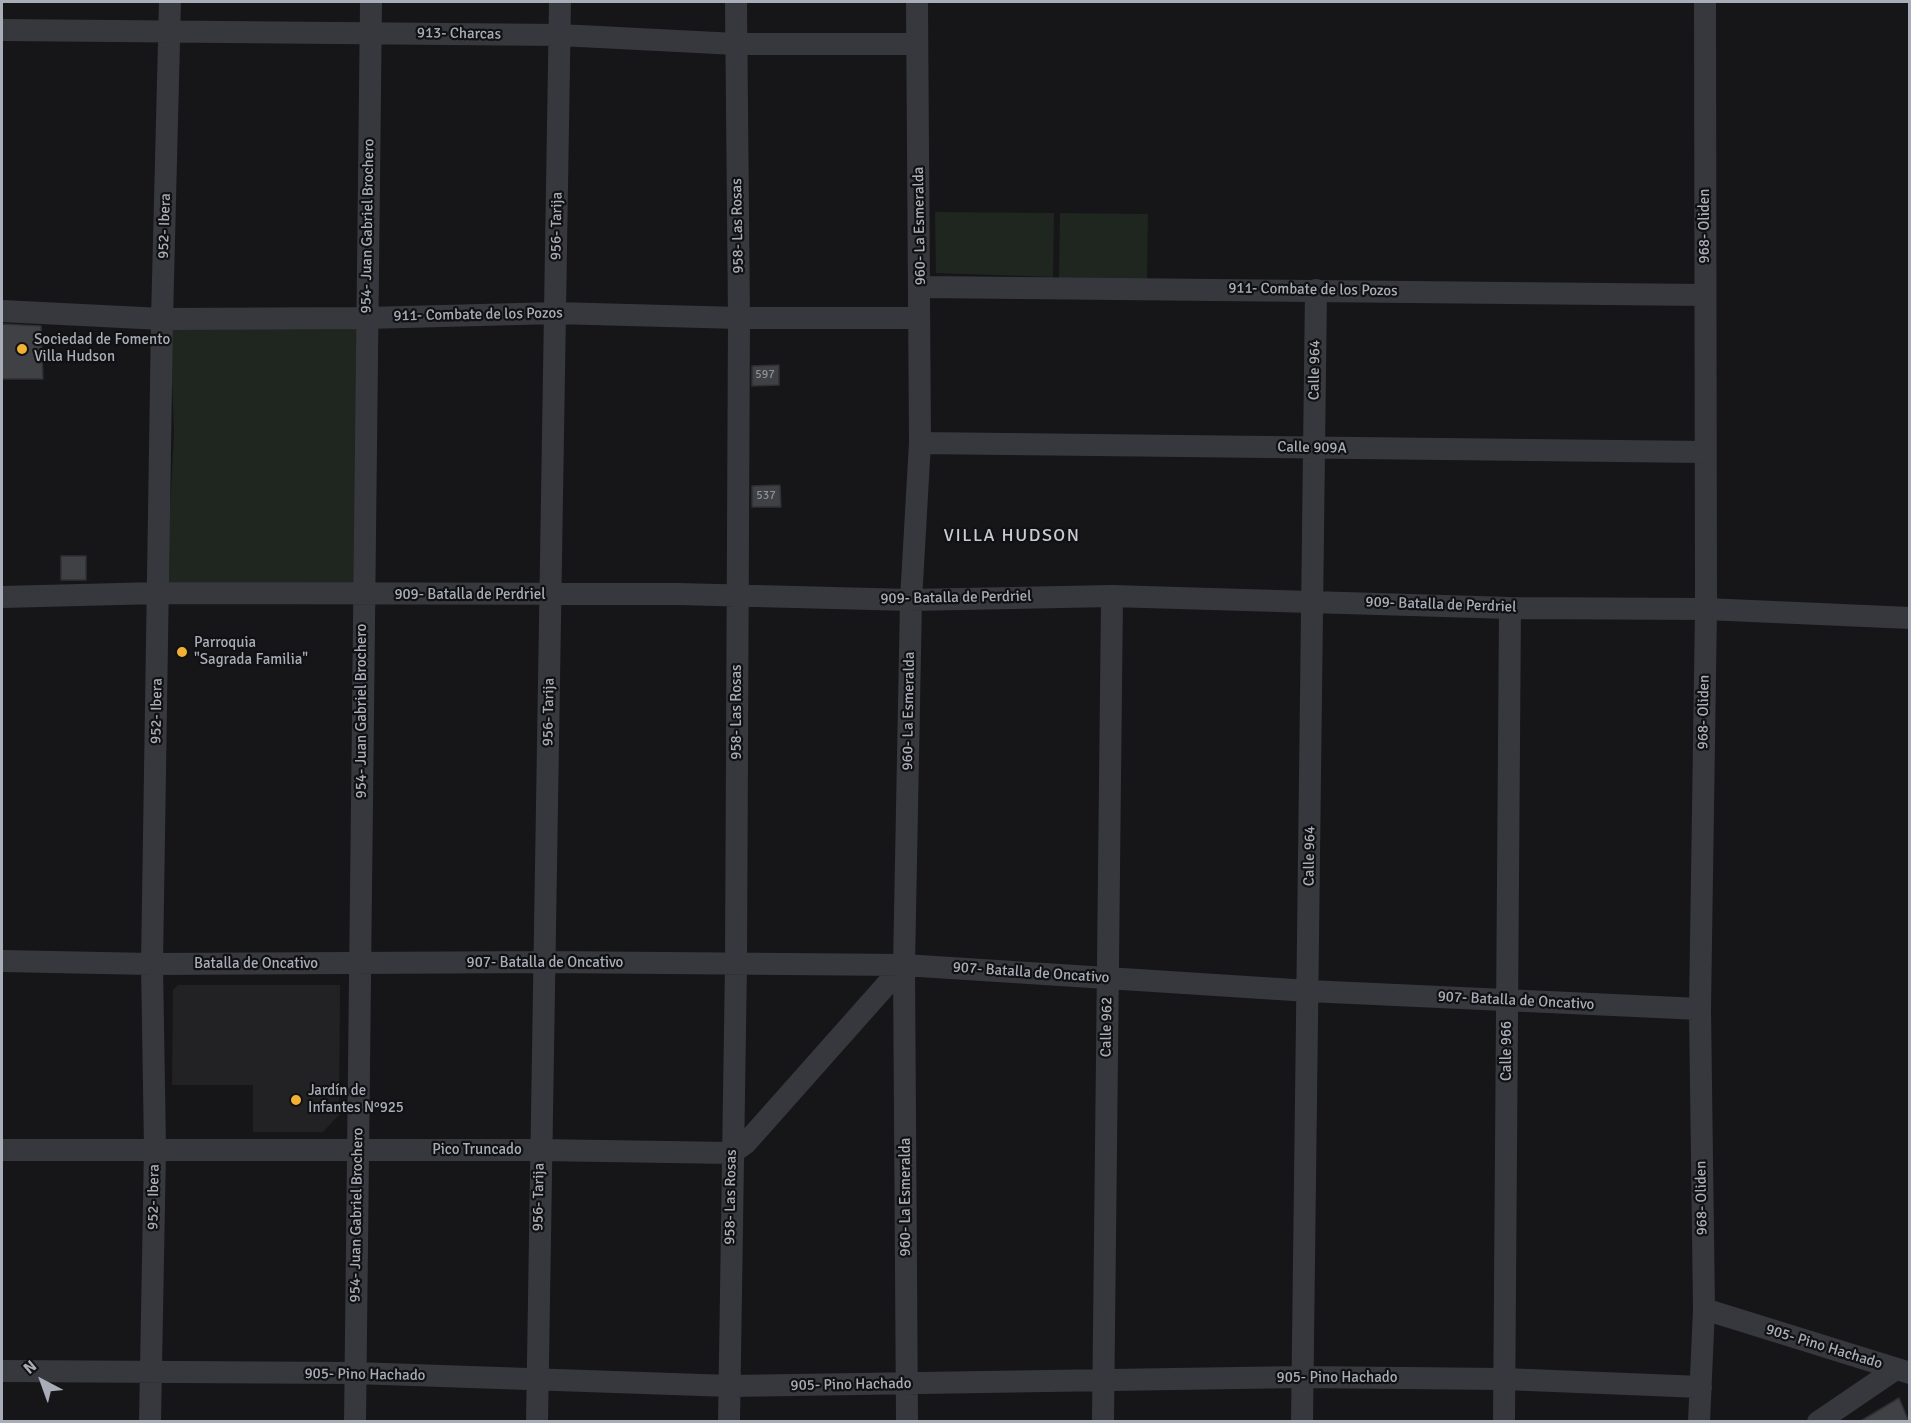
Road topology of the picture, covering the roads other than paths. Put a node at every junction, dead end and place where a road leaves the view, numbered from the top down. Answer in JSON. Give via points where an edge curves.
{"nodes":[{"id":1,"x":170,"y":2,"type":"edge"},
{"id":2,"x":370,"y":2,"type":"edge"},
{"id":3,"x":560,"y":2,"type":"edge"},
{"id":4,"x":736,"y":2,"type":"edge"},
{"id":5,"x":917,"y":2,"type":"edge"},
{"id":6,"x":1705,"y":2,"type":"edge"},
{"id":7,"x":2,"y":30,"type":"edge"},
{"id":8,"x":170,"y":32,"type":"junction"},
{"id":9,"x":370,"y":33,"type":"junction"},
{"id":10,"x":560,"y":36,"type":"junction"},
{"id":11,"x":736,"y":44,"type":"junction"},
{"id":12,"x":917,"y":44,"type":"junction"},
{"id":13,"x":921,"y":286,"type":"junction"},
{"id":14,"x":1316,"y":290,"type":"junction"},
{"id":15,"x":1704,"y":295,"type":"junction"},
{"id":16,"x":2,"y":310,"type":"edge"},
{"id":17,"x":556,"y":313,"type":"junction"},
{"id":18,"x":367,"y":318,"type":"junction"},
{"id":19,"x":739,"y":318,"type":"junction"},
{"id":20,"x":919,"y":318,"type":"junction"},
{"id":21,"x":162,"y":319,"type":"junction"},
{"id":22,"x":920,"y":443,"type":"junction"},
{"id":23,"x":1314,"y":448,"type":"junction"},
{"id":24,"x":1705,"y":452,"type":"junction"},
{"id":25,"x":159,"y":594,"type":"junction"},
{"id":26,"x":362,"y":595,"type":"junction"},
{"id":27,"x":551,"y":595,"type":"junction"},
{"id":28,"x":737,"y":595,"type":"junction"},
{"id":29,"x":1112,"y":596,"type":"junction"},
{"id":30,"x":2,"y":597,"type":"edge"},
{"id":31,"x":911,"y":600,"type":"junction"},
{"id":32,"x":1312,"y":601,"type":"junction"},
{"id":33,"x":1510,"y":608,"type":"junction"},
{"id":34,"x":1706,"y":609,"type":"junction"},
{"id":35,"x":1910,"y":618,"type":"edge"},
{"id":36,"x":2,"y":961,"type":"edge"},
{"id":37,"x":545,"y":962,"type":"junction"},
{"id":38,"x":152,"y":964,"type":"junction"},
{"id":39,"x":361,"y":964,"type":"junction"},
{"id":40,"x":736,"y":964,"type":"junction"},
{"id":41,"x":904,"y":965,"type":"junction"},
{"id":42,"x":1108,"y":978,"type":"junction"},
{"id":43,"x":1309,"y":991,"type":"junction"},
{"id":44,"x":1507,"y":1001,"type":"junction"},
{"id":45,"x":1700,"y":1010,"type":"junction"},
{"id":46,"x":155,"y":1149,"type":"junction"},
{"id":47,"x":2,"y":1150,"type":"edge"},
{"id":48,"x":358,"y":1150,"type":"junction"},
{"id":49,"x":539,"y":1150,"type":"junction"},
{"id":50,"x":732,"y":1153,"type":"junction"},
{"id":51,"x":1704,"y":1309,"type":"junction"},
{"id":52,"x":2,"y":1371,"type":"edge"},
{"id":53,"x":1903,"y":1371,"type":"edge"},
{"id":54,"x":150,"y":1373,"type":"junction"},
{"id":55,"x":355,"y":1373,"type":"junction"},
{"id":56,"x":1301,"y":1377,"type":"junction"},
{"id":57,"x":1504,"y":1379,"type":"junction"},
{"id":58,"x":537,"y":1380,"type":"junction"},
{"id":59,"x":1103,"y":1380,"type":"junction"},
{"id":60,"x":908,"y":1384,"type":"junction"},
{"id":61,"x":730,"y":1386,"type":"junction"},
{"id":62,"x":1701,"y":1387,"type":"junction"},
{"id":63,"x":150,"y":1422,"type":"edge"},
{"id":64,"x":355,"y":1422,"type":"edge"},
{"id":65,"x":537,"y":1422,"type":"edge"},
{"id":66,"x":729,"y":1422,"type":"edge"},
{"id":67,"x":907,"y":1422,"type":"edge"},
{"id":68,"x":1103,"y":1422,"type":"edge"},
{"id":69,"x":1302,"y":1422,"type":"edge"},
{"id":70,"x":1504,"y":1422,"type":"edge"},
{"id":71,"x":1700,"y":1422,"type":"edge"},
{"id":72,"x":1818,"y":1422,"type":"edge"}],
"edges":[{"from":1,"to":8,"type":"street","name":"952- Ibera"},
{"from":2,"to":9,"type":"street","name":"954- Juan Gabriel Brochero"},
{"from":3,"to":10,"type":"street","name":"956- Tarija"},
{"from":4,"to":11,"type":"street","name":"958- Las Rosas"},
{"from":5,"to":12,"type":"street","name":"960- La Esmeralda"},
{"from":6,"to":15,"type":"street","name":"968- Oliden"},
{"from":7,"to":8,"type":"street","name":"913- Charcas"},
{"from":8,"to":9,"type":"street","name":"913- Charcas"},
{"from":8,"to":21,"type":"street","name":"952- Ibera"},
{"from":9,"to":10,"type":"street","name":"913- Charcas"},
{"from":9,"to":18,"type":"street","name":"954- Juan Gabriel Brochero"},
{"from":10,"to":11,"type":"street","name":"913- Charcas"},
{"from":10,"to":17,"type":"street","name":"956- Tarija"},
{"from":11,"to":12,"type":"street","name":"913- Charcas"},
{"from":11,"to":19,"type":"street","name":"958- Las Rosas"},
{"from":12,"to":13,"type":"street","name":"960- La Esmeralda"},
{"from":13,"to":14,"type":"street","name":"911- Combate de los Pozos"},
{"from":13,"to":20,"type":"street","name":"960- La Esmeralda"},
{"from":14,"to":15,"type":"street","name":"911- Combate de los Pozos"},
{"from":14,"to":23,"type":"street","name":"Calle 964"},
{"from":15,"to":24,"type":"street","name":"968- Oliden"},
{"from":16,"to":21,"type":"street","name":"911- Combate de los Pozos"},
{"from":17,"to":18,"type":"street","name":"911- Combate de los Pozos"},
{"from":17,"to":19,"type":"street","name":"911- Combate de los Pozos"},
{"from":17,"to":27,"type":"street","name":"956- Tarija"},
{"from":18,"to":21,"type":"street","name":"911- Combate de los Pozos"},
{"from":18,"to":26,"type":"street","name":"954- Juan Gabriel Brochero"},
{"from":19,"to":20,"type":"street","name":"911- Combate de los Pozos"},
{"from":19,"to":28,"type":"street","name":"958- Las Rosas"},
{"from":20,"to":22,"type":"street","name":"960- La Esmeralda"},
{"from":21,"to":25,"type":"street","name":"952- Ibera"},
{"from":22,"to":23,"type":"street","name":"Calle 909A"},
{"from":22,"to":31,"type":"street","name":"960- La Esmeralda"},
{"from":23,"to":24,"type":"street","name":"Calle 909A"},
{"from":23,"to":32,"type":"street","name":"Calle 964"},
{"from":24,"to":34,"type":"street","name":"968- Oliden"},
{"from":25,"to":26,"type":"street","name":"909- Batalla de Perdriel"},
{"from":25,"to":30,"type":"street","name":"909- Batalla de Perdriel"},
{"from":25,"to":38,"type":"street","name":"952- Ibera"},
{"from":26,"to":27,"type":"street","name":"909- Batalla de Perdriel"},
{"from":26,"to":39,"type":"street","name":"954- Juan Gabriel Brochero"},
{"from":27,"to":28,"type":"street","name":"909- Batalla de Perdriel"},
{"from":27,"to":37,"type":"street","name":"956- Tarija"},
{"from":28,"to":31,"type":"street","name":"909- Batalla de Perdriel"},
{"from":28,"to":40,"type":"street","name":"958- Las Rosas"},
{"from":29,"to":31,"type":"street","name":"909- Batalla de Perdriel"},
{"from":29,"to":32,"type":"street","name":"909- Batalla de Perdriel"},
{"from":29,"to":42,"type":"street","name":"Calle 962"},
{"from":31,"to":41,"type":"street","name":"960- La Esmeralda"},
{"from":32,"to":33,"type":"street","name":"909- Batalla de Perdriel"},
{"from":32,"to":43,"type":"street","name":"Calle 964"},
{"from":33,"to":34,"type":"street","name":"909- Batalla de Perdriel"},
{"from":33,"to":44,"type":"street","name":"Calle 966"},
{"from":34,"to":35,"type":"street","name":"909- Batalla de Perdriel"},
{"from":34,"to":45,"type":"street","name":"968- Oliden"},
{"from":36,"to":38,"type":"street"},
{"from":37,"to":39,"type":"street","name":"907- Batalla de Oncativo"},
{"from":37,"to":40,"type":"street","name":"907- Batalla de Oncativo"},
{"from":37,"to":49,"type":"street","name":"956- Tarija"},
{"from":38,"to":39,"type":"street","name":"Batalla de Oncativo"},
{"from":38,"to":46,"type":"street","name":"952- Ibera"},
{"from":39,"to":48,"type":"street","name":"954- Juan Gabriel Brochero"},
{"from":40,"to":41,"type":"street","name":"907- Batalla de Oncativo"},
{"from":40,"to":50,"type":"street","name":"958- Las Rosas"},
{"from":41,"to":42,"type":"street","name":"907- Batalla de Oncativo"},
{"from":41,"to":50,"type":"street","via":[[746,1143]]},
{"from":41,"to":60,"type":"street","name":"960- La Esmeralda"},
{"from":42,"to":43,"type":"street","name":"907- Batalla de Oncativo"},
{"from":42,"to":59,"type":"street","name":"Calle 962"},
{"from":43,"to":44,"type":"street","name":"907- Batalla de Oncativo"},
{"from":43,"to":56,"type":"street","name":"Calle 964"},
{"from":44,"to":45,"type":"street","name":"907- Batalla de Oncativo"},
{"from":44,"to":57,"type":"street","name":"Calle 966"},
{"from":45,"to":51,"type":"street","name":"968- Oliden"},
{"from":46,"to":47,"type":"street","name":"Pico Truncado"},
{"from":46,"to":48,"type":"street","name":"Pico Truncado"},
{"from":46,"to":54,"type":"street","name":"952- Ibera"},
{"from":48,"to":49,"type":"street","name":"Pico Truncado"},
{"from":48,"to":55,"type":"street","name":"954- Juan Gabriel Brochero"},
{"from":49,"to":50,"type":"street","name":"Pico Truncado"},
{"from":49,"to":58,"type":"street","name":"956- Tarija"},
{"from":50,"to":61,"type":"street","name":"958- Las Rosas"},
{"from":51,"to":53,"type":"street","name":"905- Pino Hachado"},
{"from":51,"to":62,"type":"street","name":"968- Oliden"},
{"from":52,"to":54,"type":"street","name":"905- Pino Hachado"},
{"from":53,"to":72,"type":"street"},
{"from":54,"to":55,"type":"street","name":"905- Pino Hachado"},
{"from":54,"to":63,"type":"street","name":"952- Ibera"},
{"from":55,"to":58,"type":"street","name":"905- Pino Hachado"},
{"from":55,"to":64,"type":"street","name":"954- Juan Gabriel Brochero"},
{"from":56,"to":57,"type":"street","name":"905- Pino Hachado"},
{"from":56,"to":59,"type":"street","name":"905- Pino Hachado"},
{"from":56,"to":69,"type":"street","name":"Calle 964"},
{"from":57,"to":62,"type":"street","name":"905- Pino Hachado"},
{"from":57,"to":70,"type":"street","name":"Calle 966"},
{"from":58,"to":61,"type":"street","name":"905- Pino Hachado"},
{"from":58,"to":65,"type":"street","name":"956- Tarija"},
{"from":59,"to":60,"type":"street","name":"905- Pino Hachado"},
{"from":59,"to":68,"type":"street","name":"Calle 962"},
{"from":60,"to":61,"type":"street","name":"905- Pino Hachado"},
{"from":60,"to":67,"type":"street","name":"960- La Esmeralda"},
{"from":61,"to":66,"type":"street","name":"958- Las Rosas"},
{"from":62,"to":71,"type":"street","name":"968- Oliden"}]}
